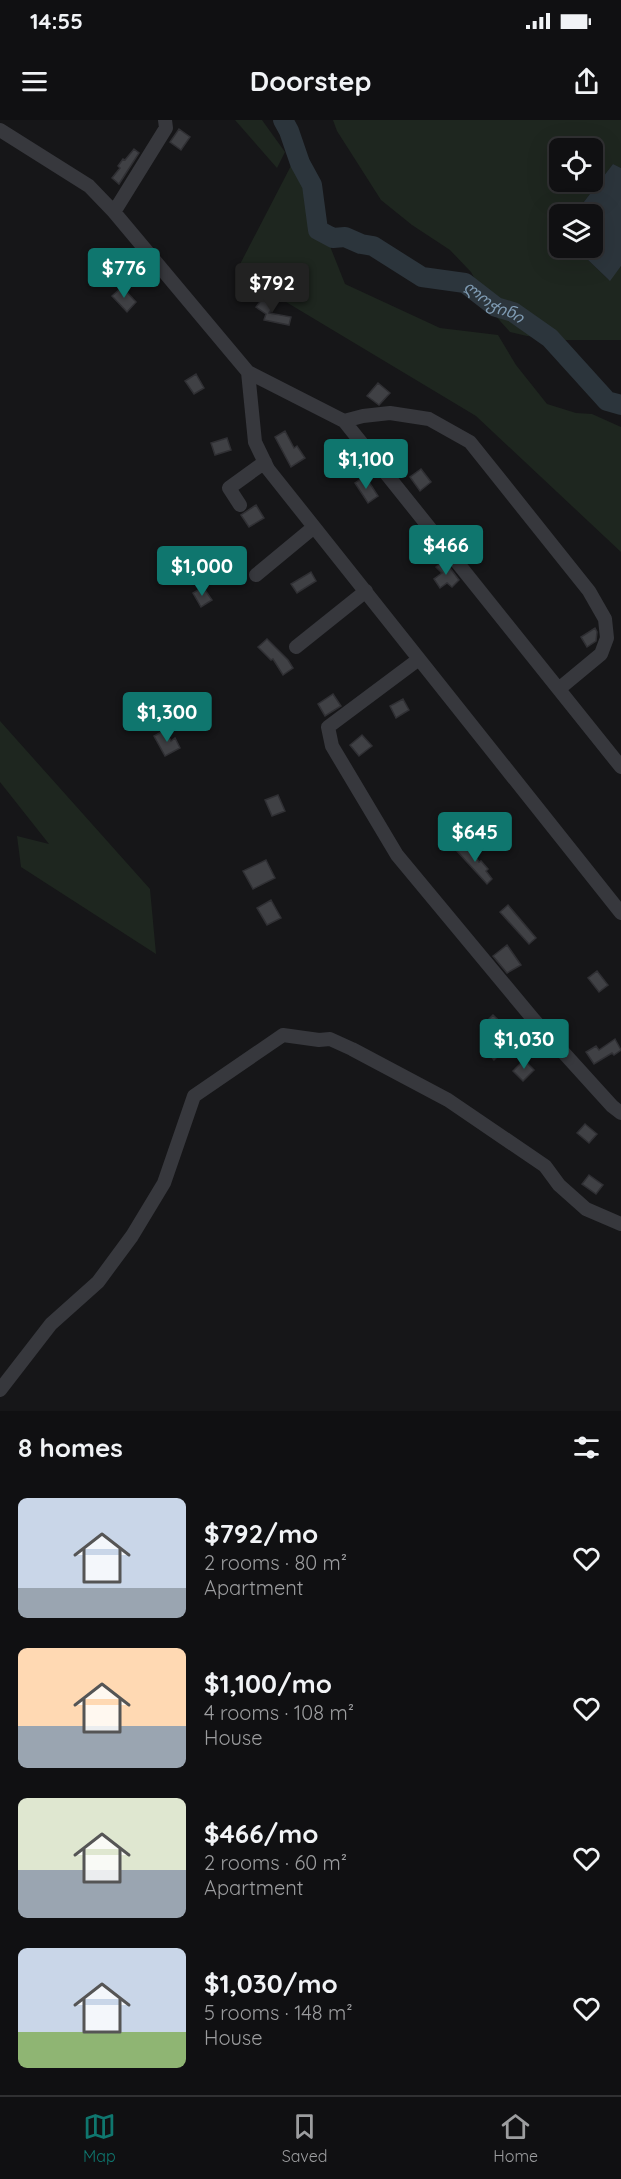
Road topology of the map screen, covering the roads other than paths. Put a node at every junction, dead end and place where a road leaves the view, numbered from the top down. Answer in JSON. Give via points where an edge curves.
{"nodes":[{"id":1,"x":165,"y":120,"type":"edge"},
{"id":2,"x":0,"y":129,"type":"edge"},
{"id":3,"x":114,"y":212,"type":"junction"},
{"id":4,"x":249,"y":372,"type":"junction"},
{"id":5,"x":344,"y":421,"type":"junction"},
{"id":6,"x":265,"y":462,"type":"junction"},
{"id":7,"x":240,"y":505,"type":"dead end"},
{"id":8,"x":314,"y":527,"type":"junction"},
{"id":9,"x":256,"y":575,"type":"dead end"},
{"id":10,"x":366,"y":591,"type":"junction"},
{"id":11,"x":296,"y":647,"type":"dead end"},
{"id":12,"x":419,"y":658,"type":"junction"},
{"id":13,"x":560,"y":688,"type":"junction"},
{"id":14,"x":621,"y":767,"type":"edge"},
{"id":15,"x":621,"y":913,"type":"edge"},
{"id":16,"x":621,"y":1113,"type":"edge"},
{"id":17,"x":621,"y":1224,"type":"edge"},
{"id":18,"x":0,"y":1390,"type":"edge"}],
"edges":[{"from":1,"to":3,"type":"street","via":[[166,128]]},
{"from":2,"to":3,"type":"street","via":[[89,186]]},
{"from":3,"to":4,"type":"street"},
{"from":4,"to":5,"type":"street"},
{"from":4,"to":6,"type":"street","via":[[255,442]]},
{"from":5,"to":13,"type":"street"},
{"from":5,"to":13,"type":"street","via":[[390,413],[429,419],[470,442],[589,591],[604,619],[607,638],[601,654]]},
{"from":6,"to":7,"type":"street","via":[[229,488]]},
{"from":6,"to":8,"type":"street"},
{"from":8,"to":9,"type":"street"},
{"from":8,"to":10,"type":"street"},
{"from":10,"to":11,"type":"street"},
{"from":10,"to":12,"type":"street"},
{"from":12,"to":15,"type":"street"},
{"from":12,"to":16,"type":"street","via":[[328,727],[332,746],[396,855],[534,1020]]},
{"from":13,"to":14,"type":"street"},
{"from":17,"to":18,"type":"street","via":[[586,1209],[545,1166],[448,1100],[330,1039],[284,1035],[194,1096],[164,1183],[132,1236],[98,1282],[51,1324]]}]}
